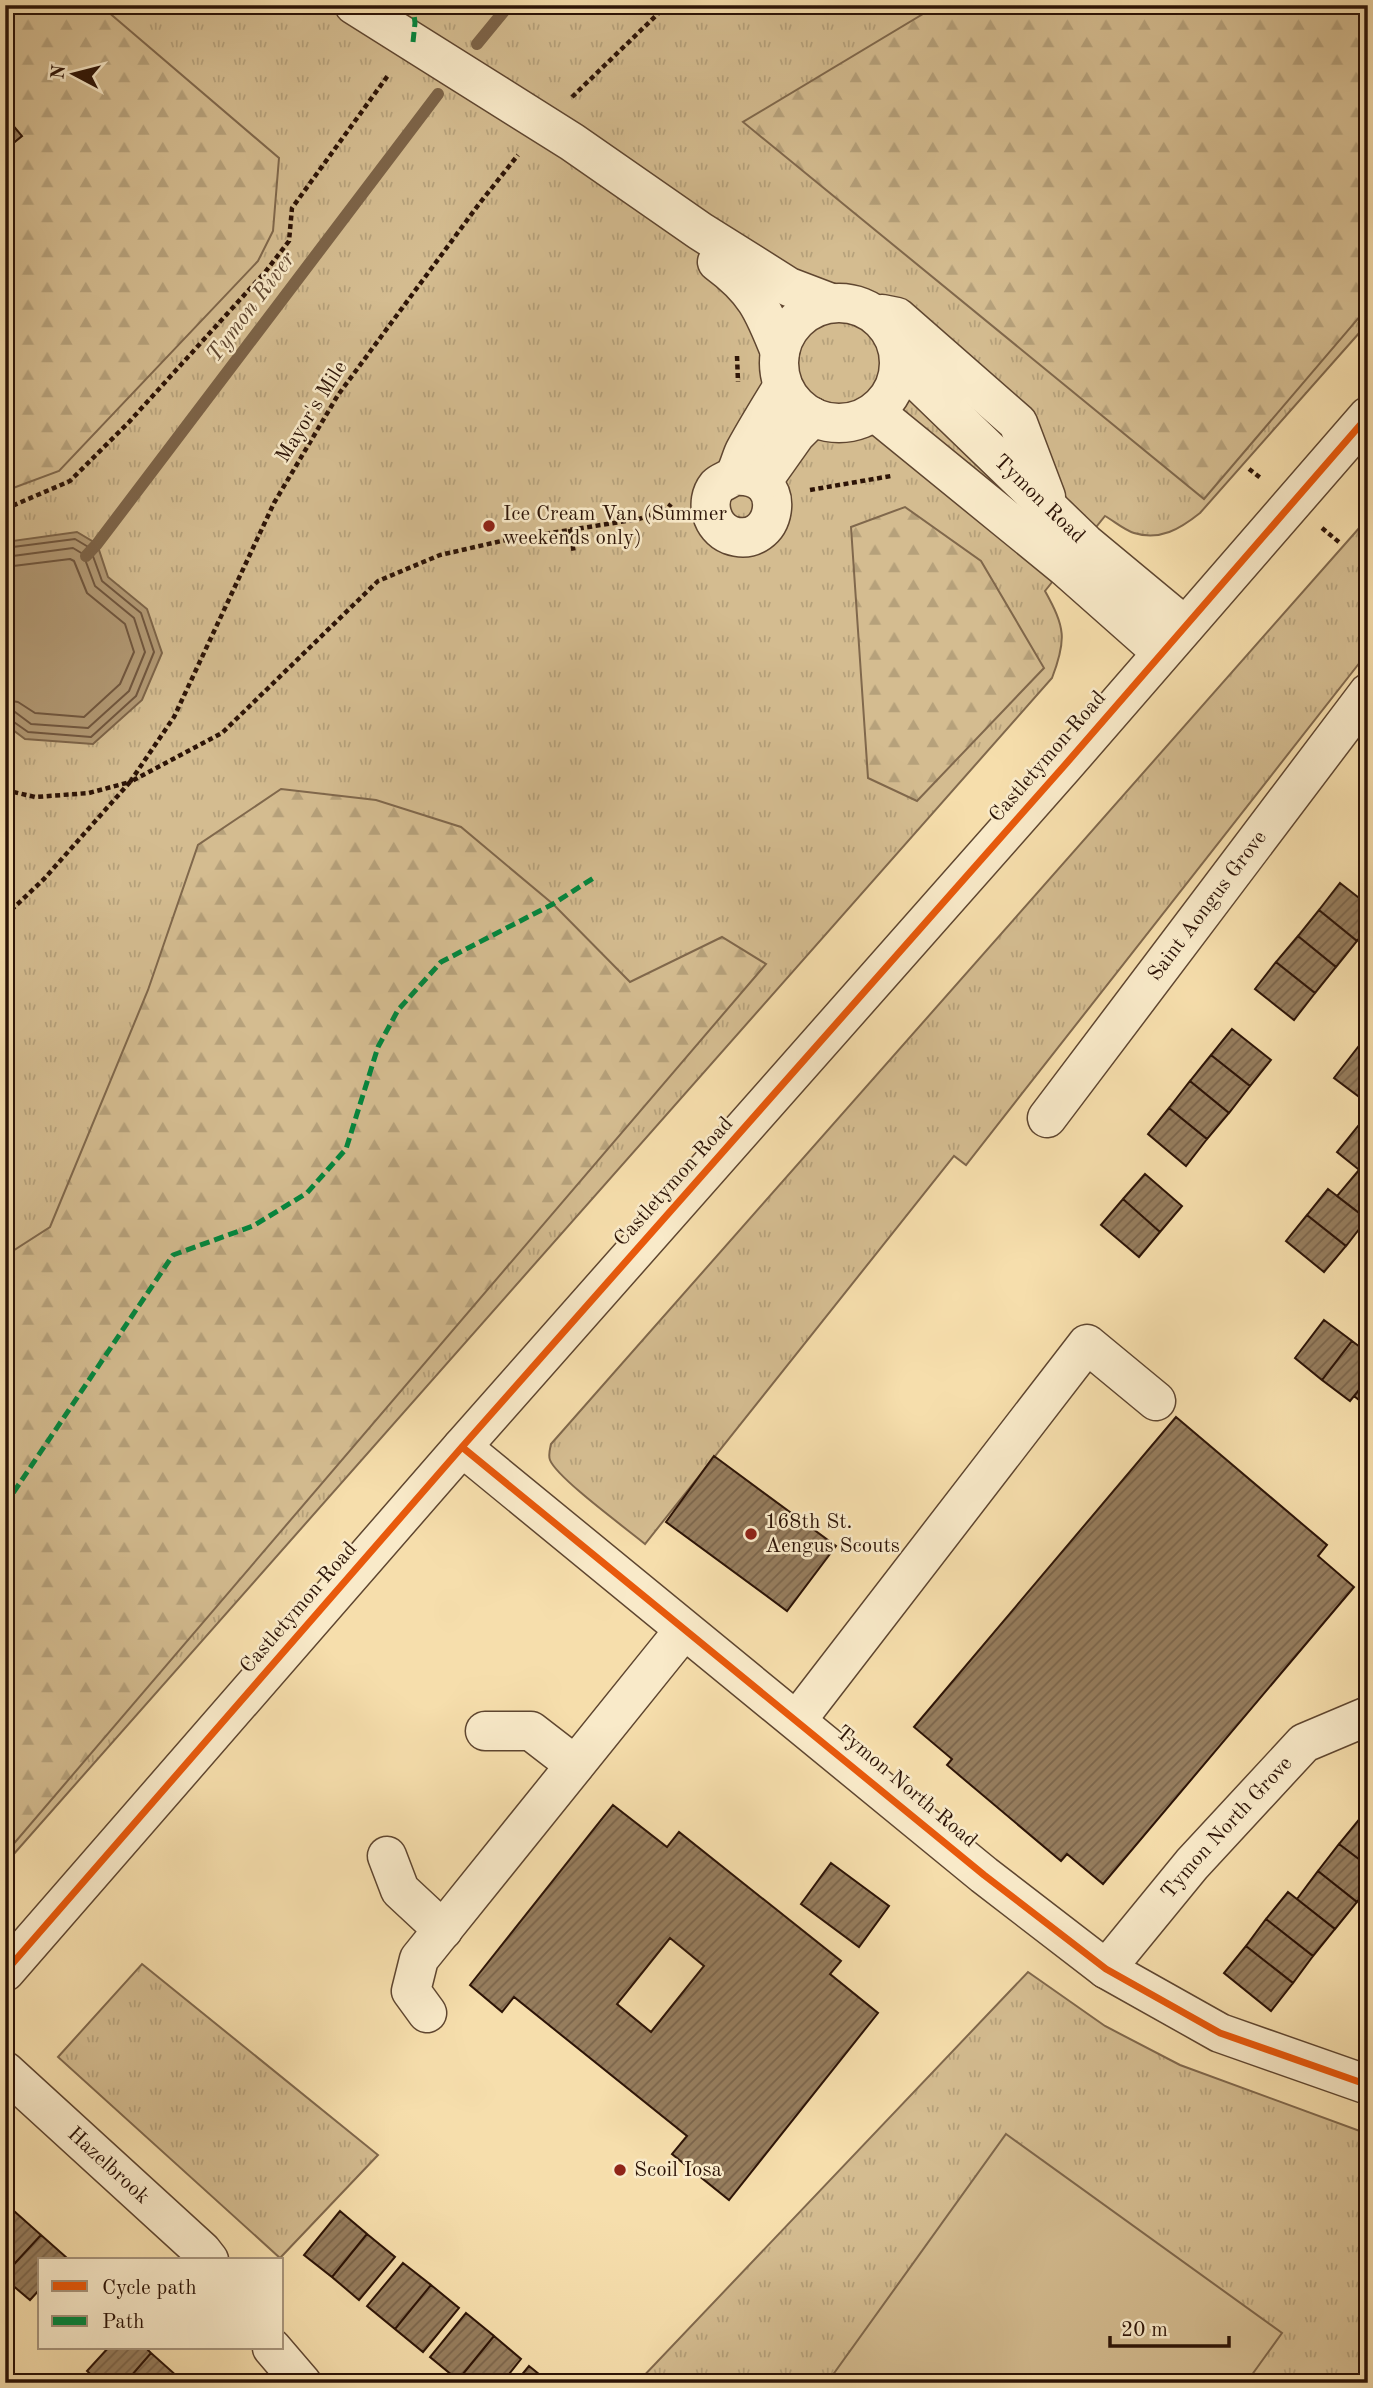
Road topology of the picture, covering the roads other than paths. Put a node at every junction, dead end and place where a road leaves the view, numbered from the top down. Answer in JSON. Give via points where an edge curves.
{"nodes":[{"id":1,"x":354,"y":5,"type":"edge"},
{"id":2,"x":558,"y":134,"type":"junction"},
{"id":3,"x":831,"y":303,"type":"junction"},
{"id":4,"x":870,"y":312,"type":"junction"},
{"id":5,"x":900,"y":364,"type":"junction"},
{"id":6,"x":782,"y":369,"type":"junction"},
{"id":7,"x":875,"y":412,"type":"junction"},
{"id":8,"x":1368,"y":416,"type":"edge"},
{"id":9,"x":813,"y":417,"type":"junction"},
{"id":10,"x":1050,"y":508,"type":"junction"},
{"id":11,"x":1173,"y":639,"type":"junction"},
{"id":12,"x":1368,"y":693,"type":"edge"},
{"id":13,"x":1047,"y":1118,"type":"dead end"},
{"id":14,"x":1156,"y":1401,"type":"dead end"},
{"id":15,"x":462,"y":1447,"type":"junction"},
{"id":16,"x":684,"y":1629,"type":"junction"},
{"id":17,"x":1368,"y":1716,"type":"edge"},
{"id":18,"x":797,"y":1720,"type":"junction"},
{"id":19,"x":485,"y":1731,"type":"dead end"},
{"id":20,"x":575,"y":1765,"type":"junction"},
{"id":21,"x":387,"y":1856,"type":"dead end"},
{"id":22,"x":443,"y":1930,"type":"junction"},
{"id":23,"x":1106,"y":1969,"type":"junction"},
{"id":24,"x":5,"y":1972,"type":"edge"},
{"id":25,"x":427,"y":2013,"type":"dead end"},
{"id":26,"x":5,"y":2071,"type":"edge"},
{"id":27,"x":1368,"y":2085,"type":"edge"},
{"id":28,"x":207,"y":2258,"type":"edge"},
{"id":29,"x":274,"y":2350,"type":"edge"},
{"id":30,"x":302,"y":2383,"type":"edge"}],
"edges":[{"from":1,"to":2,"type":"street"},
{"from":2,"to":3,"type":"street","via":[[789,287]]},
{"from":2,"to":6,"type":"street","via":[[583,165],[737,276],[761,306]]},
{"from":3,"to":4,"type":"street","via":[[847,303]]},
{"from":3,"to":6,"type":"street","via":[[798,319],[786,334]]},
{"from":4,"to":5,"type":"street","via":[[890,330]]},
{"from":4,"to":10,"type":"street","via":[[897,317],[1018,424]]},
{"from":5,"to":7,"type":"street","via":[[897,382]]},
{"from":5,"to":10,"type":"street","name":"Tymon Road"},
{"from":6,"to":9,"type":"street","via":[[800,409]]},
{"from":6,"to":9,"type":"street","via":[[749,444],[748,479]]},
{"from":7,"to":9,"type":"street","via":[[845,423]]},
{"from":7,"to":11,"type":"street","name":"Tymon Road","via":[[1065,567]]},
{"from":8,"to":11,"type":"street","name":"Castletymon Road"},
{"from":10,"to":11,"type":"street","name":"Tymon Road"},
{"from":11,"to":15,"type":"street","name":"Castletymon Road"},
{"from":12,"to":13,"type":"street","name":"Saint Aongus Grove"},
{"from":14,"to":18,"type":"street","via":[[1087,1345]]},
{"from":15,"to":16,"type":"street","name":"Tymon North Road"},
{"from":15,"to":24,"type":"street","name":"Castletymon Road"},
{"from":16,"to":18,"type":"street","name":"Tymon North Road"},
{"from":16,"to":20,"type":"street"},
{"from":17,"to":23,"type":"street","name":"Tymon North Grove","via":[[1304,1742],[1192,1864]]},
{"from":18,"to":23,"type":"street","name":"Tymon North Road"},
{"from":19,"to":20,"type":"street","via":[[531,1731]]},
{"from":20,"to":22,"type":"street"},
{"from":21,"to":22,"type":"street","via":[[400,1890]]},
{"from":22,"to":25,"type":"street","via":[[419,1959],[411,1991]]},
{"from":23,"to":27,"type":"street","name":"Tymon North Road","via":[[1220,2033]]},
{"from":26,"to":28,"type":"street","name":"Hazelbrook"},
{"from":29,"to":30,"type":"street"}]}
